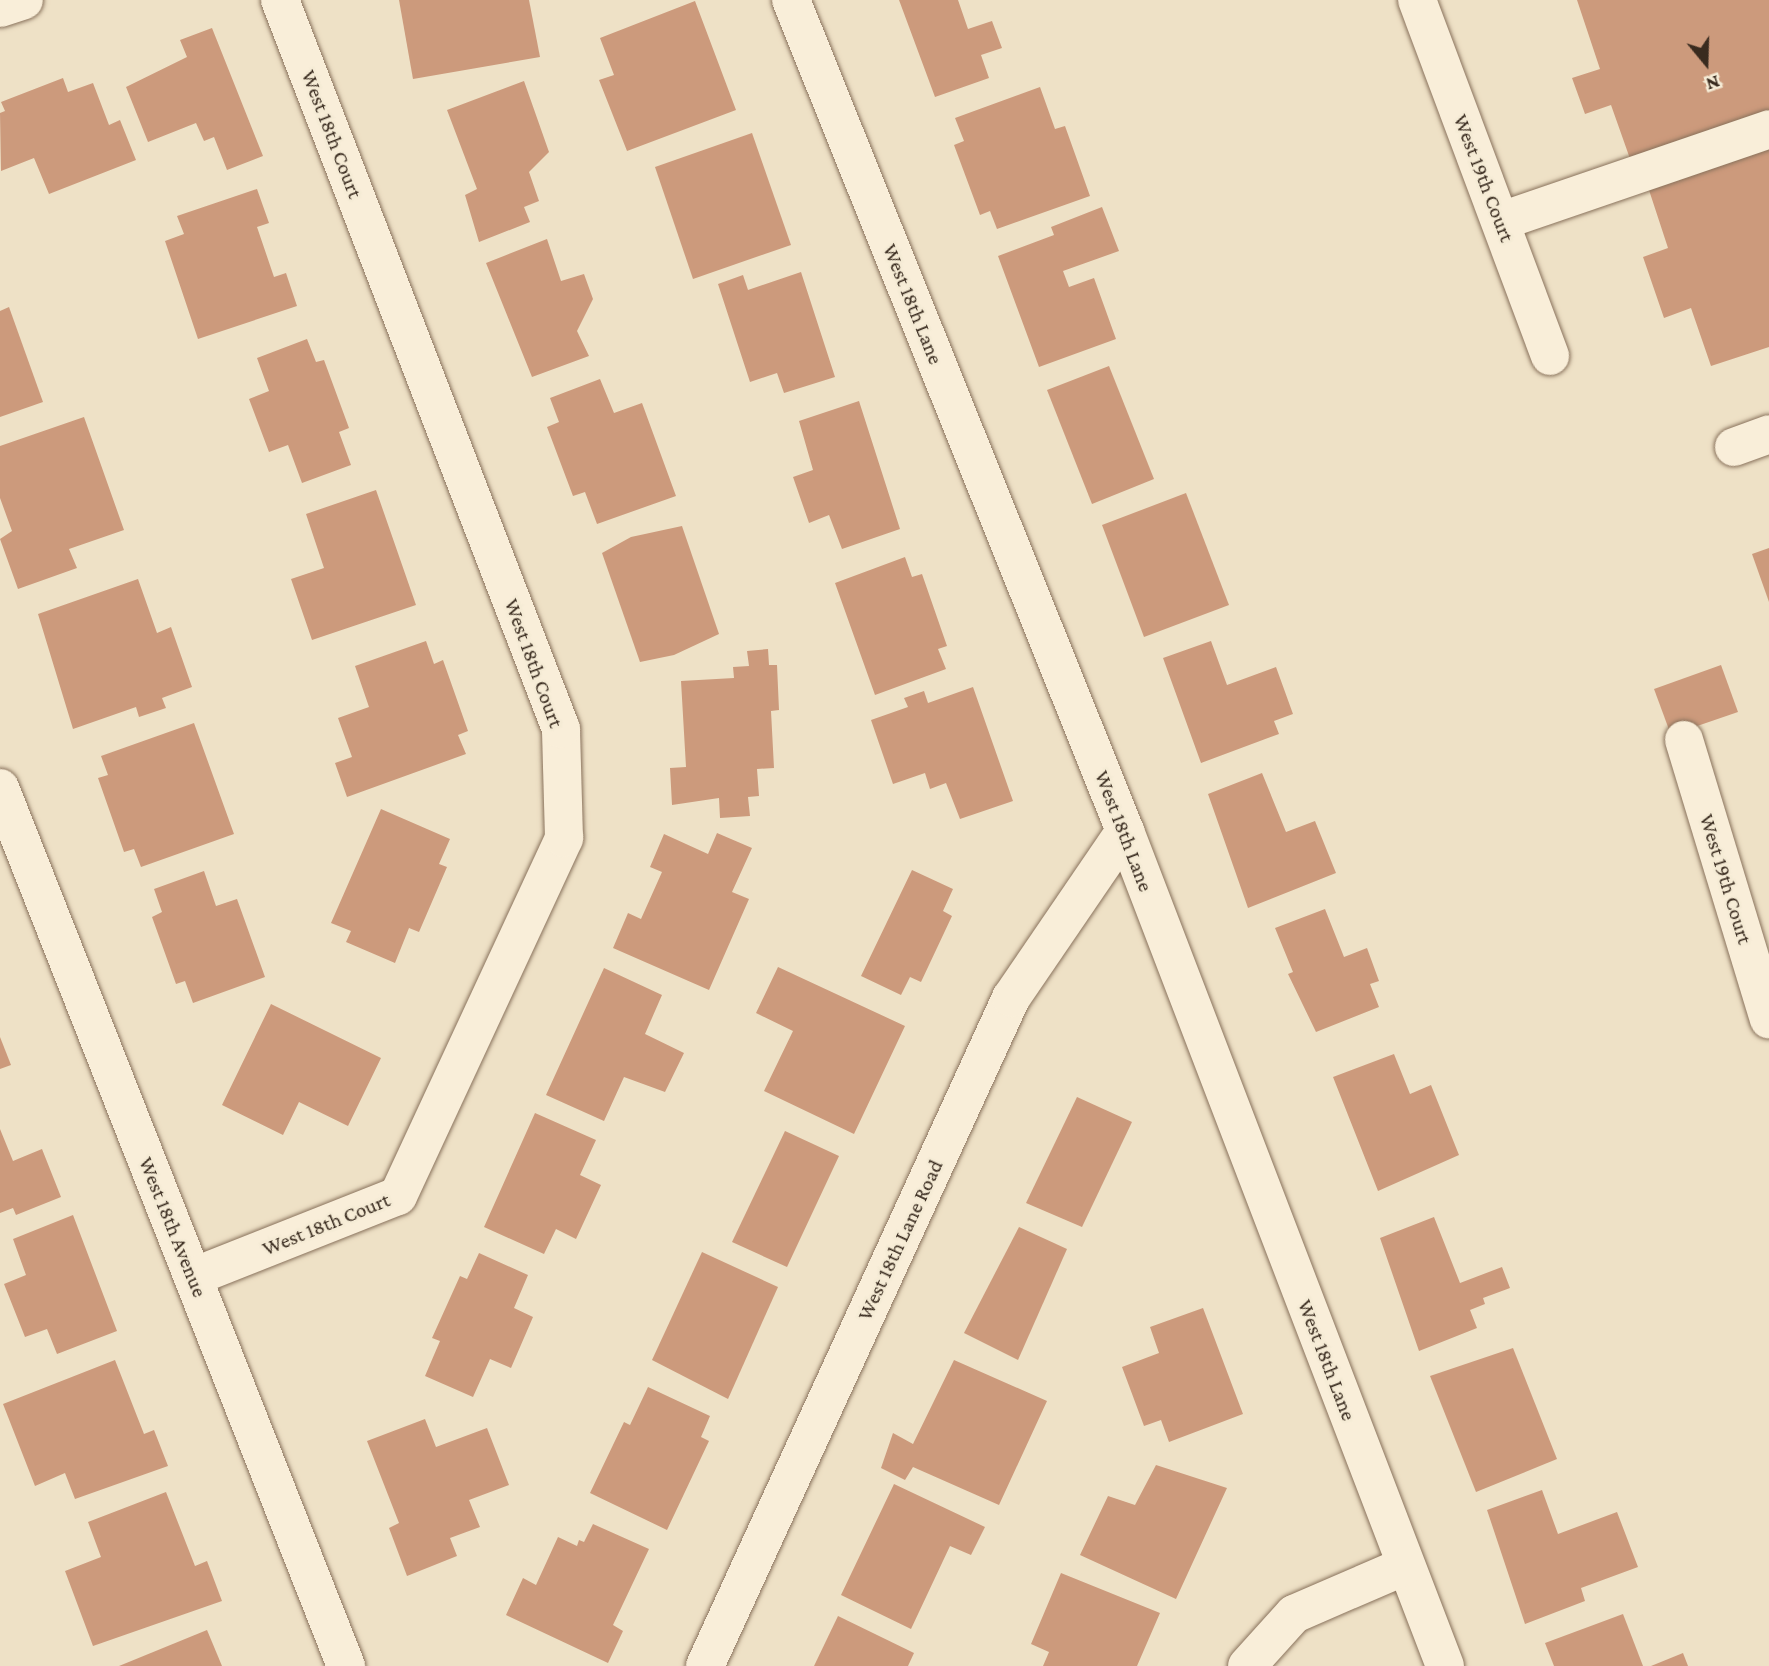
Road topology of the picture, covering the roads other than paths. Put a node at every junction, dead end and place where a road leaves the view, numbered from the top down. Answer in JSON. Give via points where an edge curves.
{"nodes":[{"id":1,"x":24,"y":0,"type":"edge"},
{"id":2,"x":280,"y":0,"type":"edge"},
{"id":3,"x":791,"y":0,"type":"edge"},
{"id":4,"x":1417,"y":0,"type":"edge"},
{"id":5,"x":0,"y":8,"type":"edge"},
{"id":6,"x":1769,"y":129,"type":"edge"},
{"id":7,"x":1501,"y":222,"type":"junction"},
{"id":8,"x":1550,"y":356,"type":"dead end"},
{"id":9,"x":1769,"y":434,"type":"edge"},
{"id":10,"x":1734,"y":447,"type":"dead end"},
{"id":11,"x":1684,"y":740,"type":"dead end"},
{"id":12,"x":0,"y":788,"type":"edge"},
{"id":13,"x":1125,"y":831,"type":"junction"},
{"id":14,"x":1769,"y":1019,"type":"edge"},
{"id":15,"x":193,"y":1277,"type":"junction"},
{"id":16,"x":1405,"y":1566,"type":"junction"},
{"id":17,"x":346,"y":1666,"type":"edge"},
{"id":18,"x":705,"y":1666,"type":"edge"},
{"id":19,"x":1247,"y":1666,"type":"edge"},
{"id":20,"x":1445,"y":1666,"type":"edge"}],
"edges":[{"from":1,"to":5,"type":"street"},
{"from":2,"to":15,"type":"street","name":"West 18th Court","via":[[561,729],[564,838],[398,1196]]},
{"from":3,"to":13,"type":"street","name":"West 18th Lane"},
{"from":4,"to":7,"type":"street","name":"West 19th Court"},
{"from":6,"to":7,"type":"street"},
{"from":7,"to":8,"type":"street","name":"West 19th Court"},
{"from":9,"to":10,"type":"street"},
{"from":11,"to":14,"type":"street","name":"West 19th Court"},
{"from":12,"to":15,"type":"street","name":"West 18th Avenue"},
{"from":13,"to":16,"type":"street","name":"West 18th Lane"},
{"from":13,"to":18,"type":"street","name":"West 18th Lane Road","via":[[1011,998]]},
{"from":15,"to":17,"type":"street","name":"West 18th Avenue"},
{"from":16,"to":19,"type":"street","via":[[1294,1614]]},
{"from":16,"to":20,"type":"street","name":"West 18th Lane"}]}
